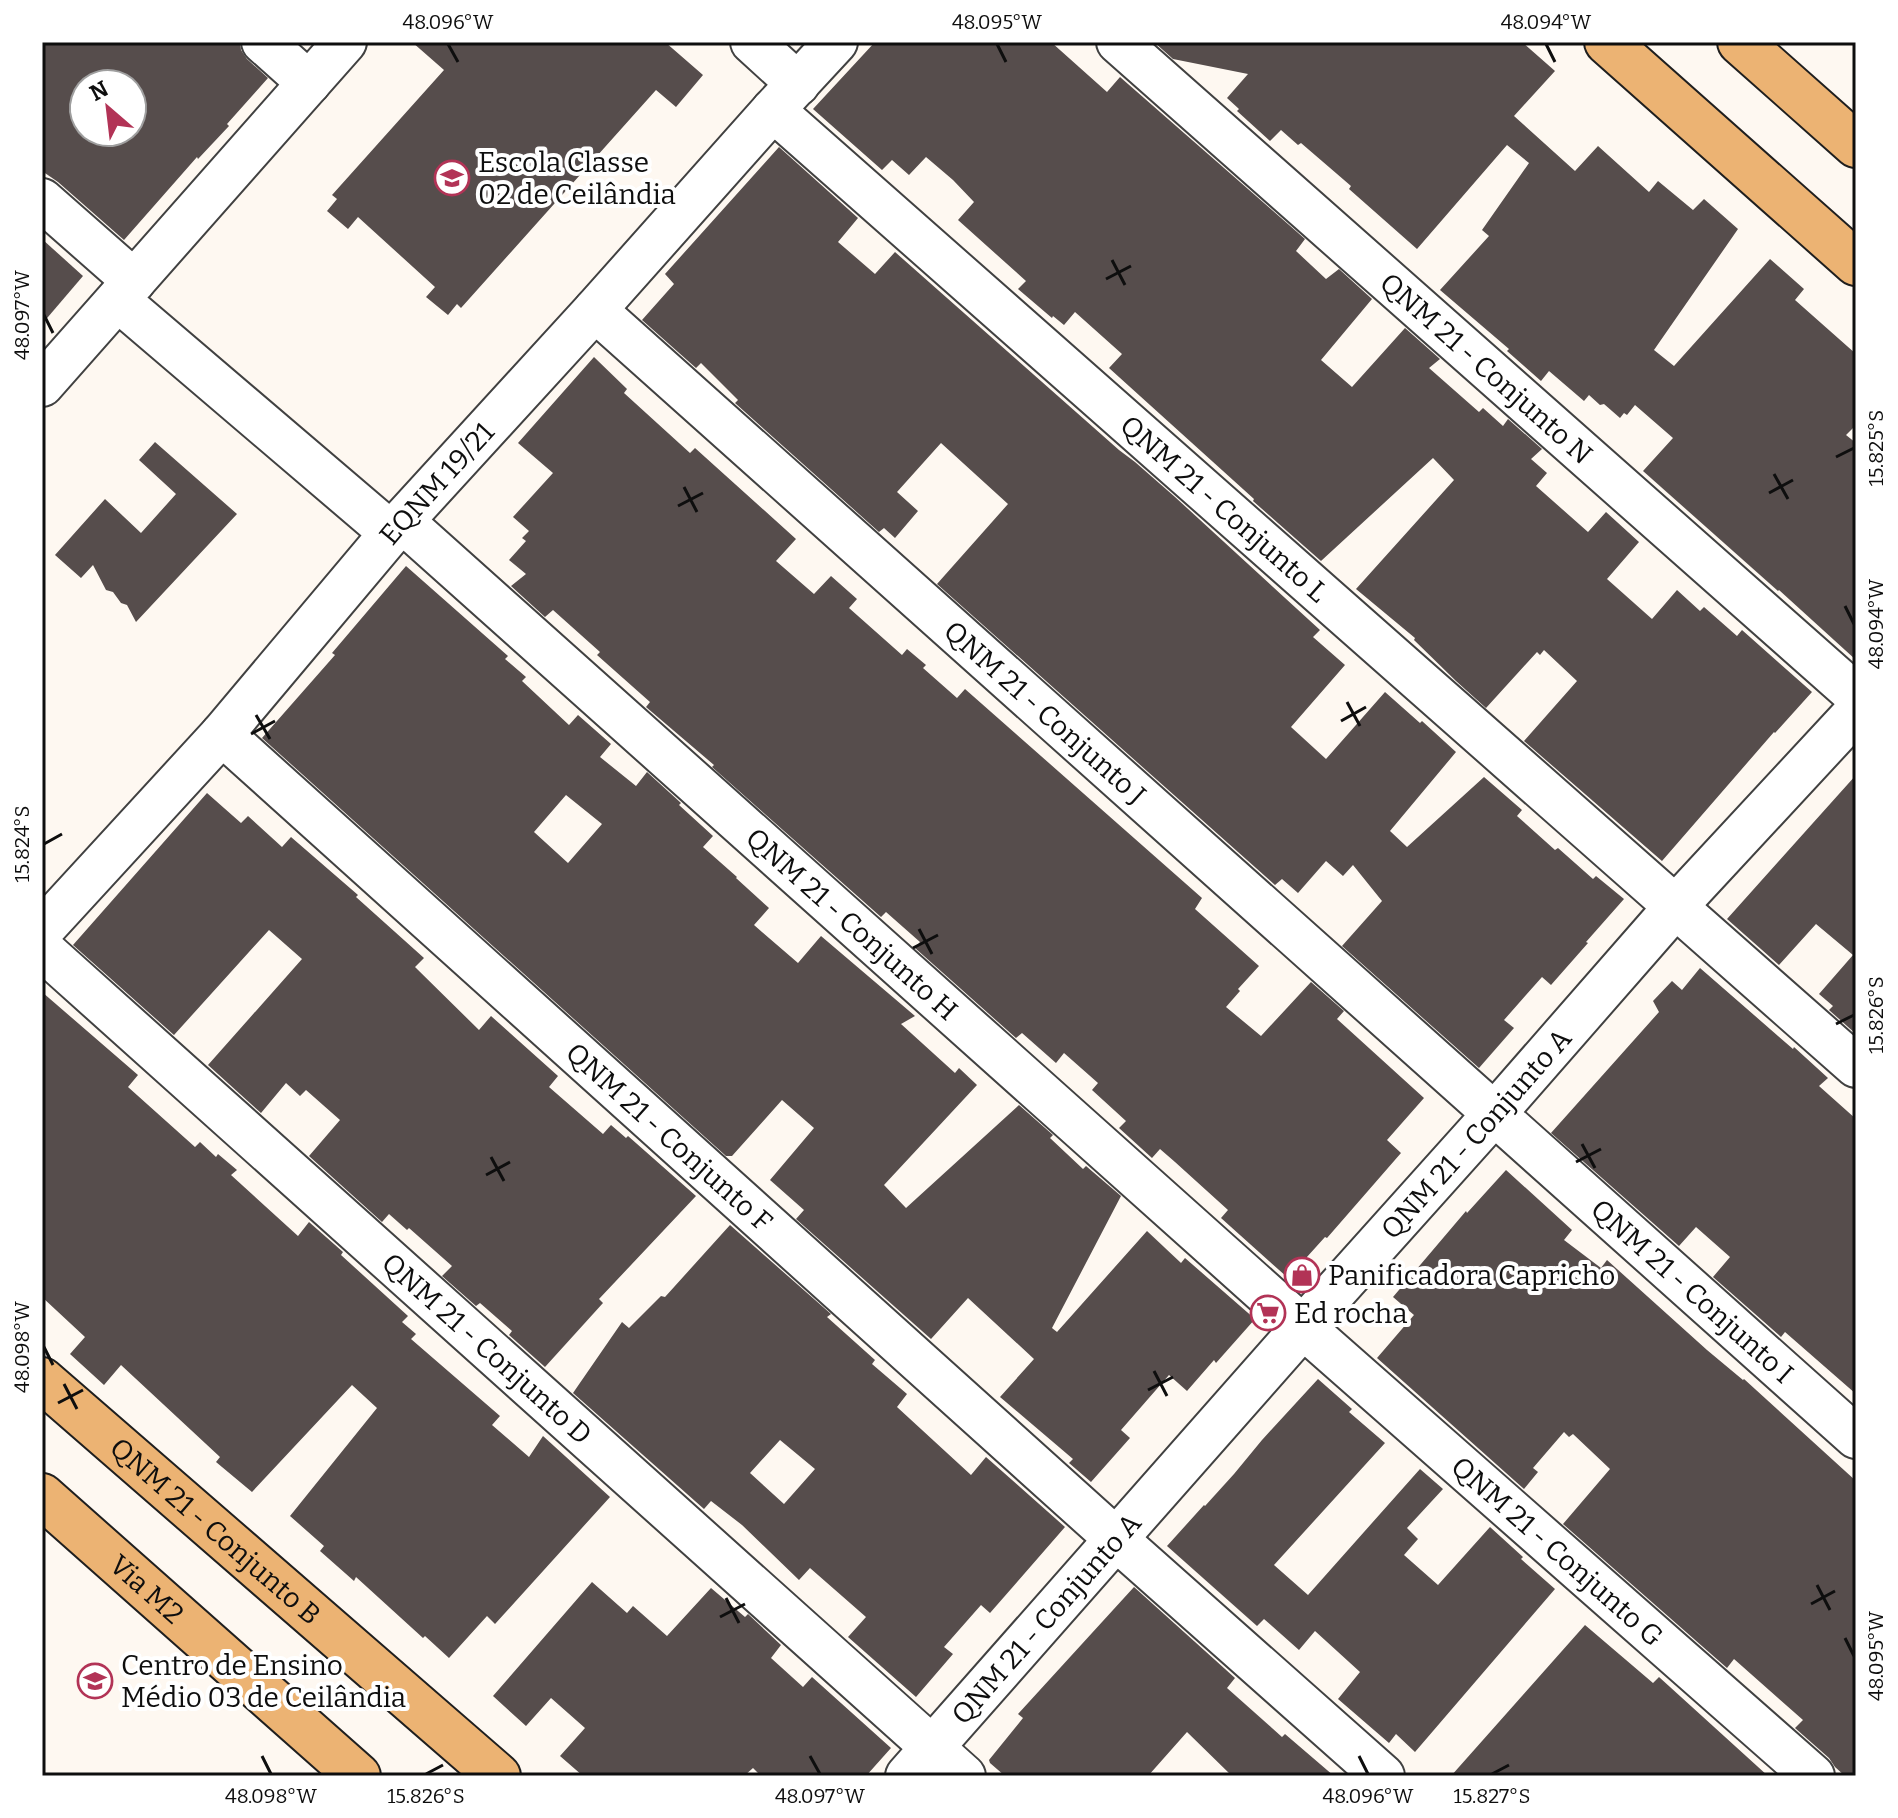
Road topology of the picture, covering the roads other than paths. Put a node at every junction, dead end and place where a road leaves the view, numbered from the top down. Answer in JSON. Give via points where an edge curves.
{"nodes":[{"id":1,"x":263,"y":42,"type":"edge"},
{"id":2,"x":345,"y":42,"type":"edge"},
{"id":3,"x":752,"y":42,"type":"edge"},
{"id":4,"x":836,"y":42,"type":"edge"},
{"id":5,"x":1118,"y":42,"type":"edge"},
{"id":6,"x":1607,"y":42,"type":"edge"},
{"id":7,"x":1740,"y":42,"type":"edge"},
{"id":8,"x":309,"y":83,"type":"junction"},
{"id":9,"x":786,"y":97,"type":"junction"},
{"id":10,"x":1856,"y":145,"type":"edge"},
{"id":11,"x":42,"y":200,"type":"edge"},
{"id":12,"x":1856,"y":263,"type":"edge"},
{"id":13,"x":126,"y":290,"type":"junction"},
{"id":14,"x":595,"y":310,"type":"junction"},
{"id":15,"x":42,"y":385,"type":"edge"},
{"id":16,"x":396,"y":527,"type":"junction"},
{"id":17,"x":1856,"y":695,"type":"edge"},
{"id":18,"x":1856,"y":712,"type":"edge"},
{"id":19,"x":222,"y":734,"type":"junction"},
{"id":20,"x":1676,"y":906,"type":"junction"},
{"id":21,"x":42,"y":930,"type":"edge"},
{"id":22,"x":42,"y":949,"type":"edge"},
{"id":23,"x":1856,"y":1066,"type":"edge"},
{"id":24,"x":1495,"y":1113,"type":"junction"},
{"id":25,"x":1303,"y":1327,"type":"junction"},
{"id":26,"x":44,"y":1385,"type":"edge"},
{"id":27,"x":1856,"y":1437,"type":"edge"},
{"id":28,"x":42,"y":1496,"type":"edge"},
{"id":29,"x":1116,"y":1539,"type":"junction"},
{"id":30,"x":920,"y":1762,"type":"edge"},
{"id":31,"x":358,"y":1776,"type":"edge"},
{"id":32,"x":498,"y":1776,"type":"edge"},
{"id":33,"x":964,"y":1776,"type":"edge"},
{"id":34,"x":1383,"y":1776,"type":"edge"},
{"id":35,"x":1813,"y":1776,"type":"edge"}],
"edges":[{"from":1,"to":8,"type":"street"},
{"from":2,"to":8,"type":"street"},
{"from":3,"to":9,"type":"street","name":"QNM 21 - Conjunto L"},
{"from":4,"to":9,"type":"street","name":"EQNM 19/21"},
{"from":5,"to":17,"type":"street","name":"QNM 21 - Conjunto N"},
{"from":6,"to":12,"type":"main road"},
{"from":7,"to":10,"type":"main road"},
{"from":8,"to":13,"type":"street"},
{"from":9,"to":14,"type":"street","name":"EQNM 19/21"},
{"from":9,"to":20,"type":"street","name":"QNM 21 - Conjunto L"},
{"from":11,"to":13,"type":"street","name":"QNM 21 - Conjunto H"},
{"from":13,"to":15,"type":"street"},
{"from":13,"to":16,"type":"street","name":"QNM 21 - Conjunto H"},
{"from":14,"to":16,"type":"street","name":"EQNM 19/21"},
{"from":14,"to":24,"type":"street","name":"QNM 21 - Conjunto J"},
{"from":16,"to":19,"type":"street","name":"EQNM 19/21"},
{"from":16,"to":25,"type":"street","name":"QNM 21 - Conjunto H"},
{"from":18,"to":20,"type":"street","name":"QNM 21 - Conjunto A"},
{"from":19,"to":21,"type":"street","name":"EQNM 19/21"},
{"from":19,"to":29,"type":"street","name":"QNM 21 - Conjunto F"},
{"from":20,"to":23,"type":"street","name":"QNM 21 - Conjunto L"},
{"from":20,"to":24,"type":"street","name":"QNM 21 - Conjunto A"},
{"from":22,"to":30,"type":"street","name":"QNM 21 - Conjunto D"},
{"from":24,"to":25,"type":"street","name":"QNM 21 - Conjunto A"},
{"from":24,"to":27,"type":"street","name":"QNM 21 - Conjunto I"},
{"from":25,"to":29,"type":"street","name":"QNM 21 - Conjunto A"},
{"from":25,"to":35,"type":"street","name":"QNM 21 - Conjunto G"},
{"from":26,"to":32,"type":"main road","name":"QNM 21 - Conjunto B"},
{"from":28,"to":31,"type":"main road","name":"Via M2"},
{"from":29,"to":30,"type":"street","name":"QNM 21 - Conjunto A"},
{"from":29,"to":34,"type":"street","name":"QNM 21 - Conjunto F"},
{"from":30,"to":33,"type":"street","name":"QNM 21 - Conjunto D"}]}
